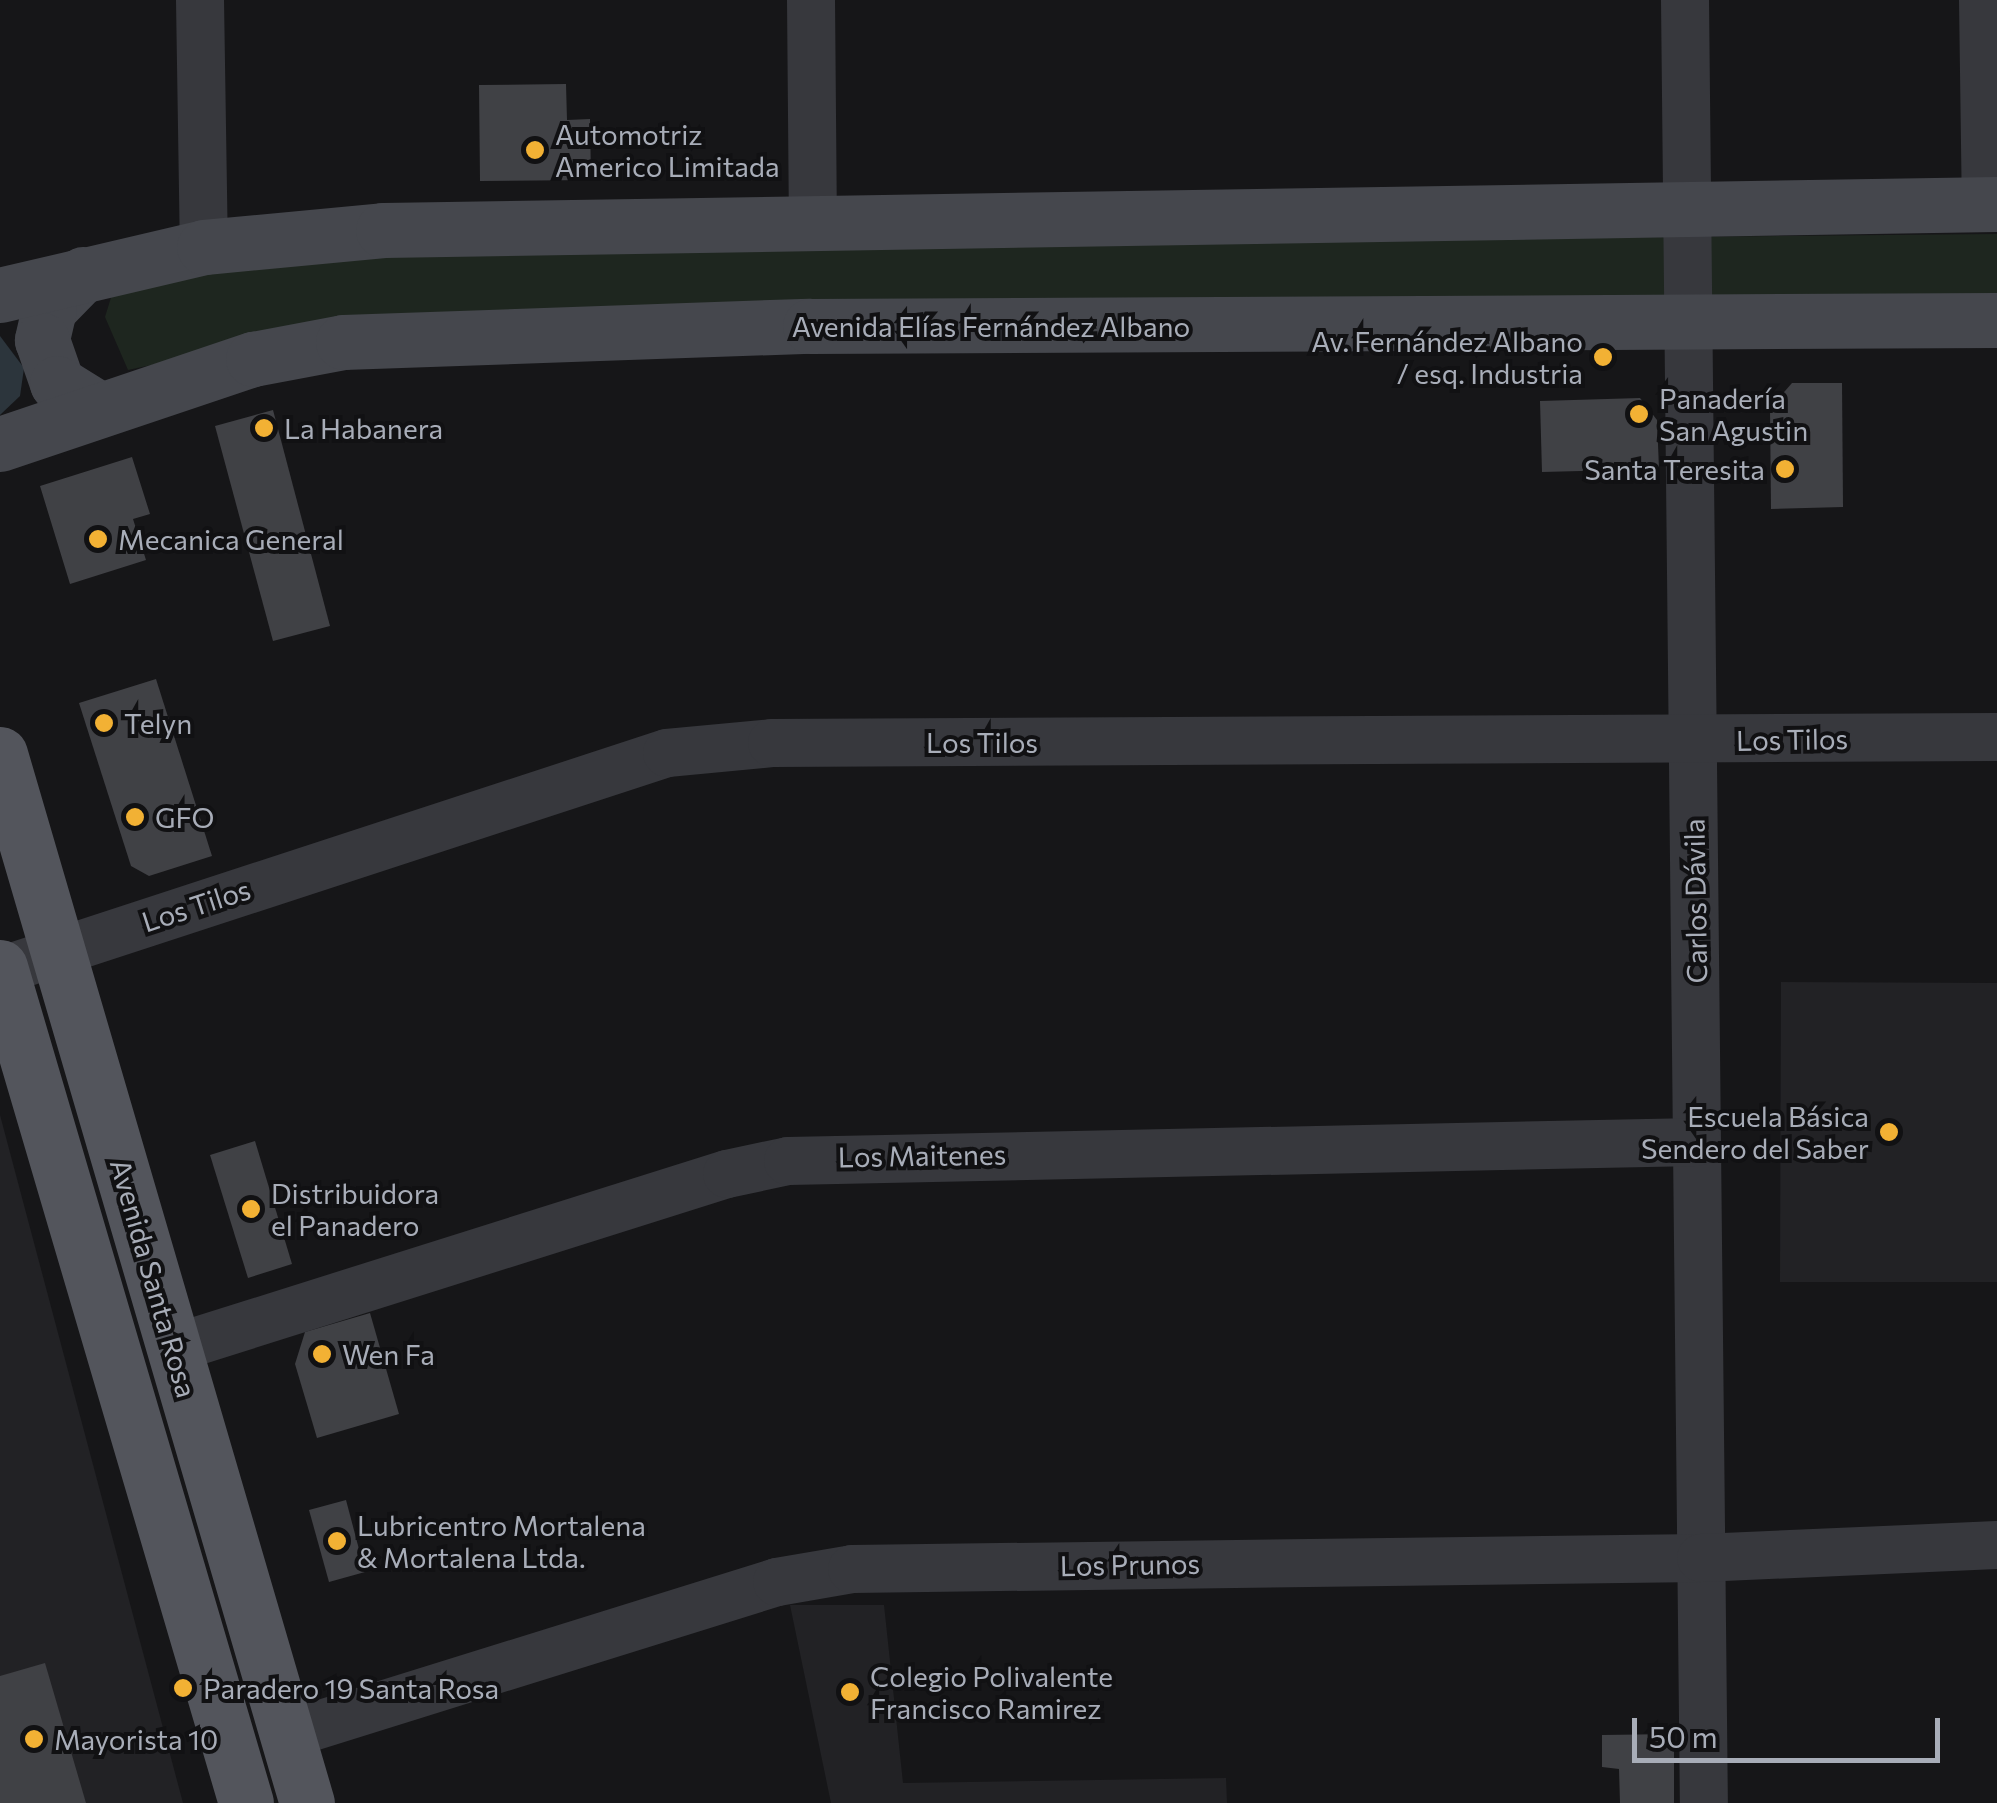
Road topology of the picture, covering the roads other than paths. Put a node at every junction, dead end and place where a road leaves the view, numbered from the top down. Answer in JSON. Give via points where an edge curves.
{"nodes":[{"id":1,"x":200,"y":0,"type":"edge"},
{"id":2,"x":810,"y":0,"type":"edge"},
{"id":3,"x":1686,"y":0,"type":"edge"},
{"id":4,"x":1983,"y":0,"type":"edge"},
{"id":5,"x":1991,"y":204,"type":"edge"},
{"id":6,"x":1688,"y":208,"type":"junction"},
{"id":7,"x":813,"y":220,"type":"junction"},
{"id":8,"x":204,"y":247,"type":"junction"},
{"id":9,"x":83,"y":274,"type":"junction"},
{"id":10,"x":0,"y":295,"type":"edge"},
{"id":11,"x":1997,"y":320,"type":"edge"},
{"id":12,"x":1688,"y":324,"type":"junction"},
{"id":13,"x":97,"y":408,"type":"junction"},
{"id":14,"x":0,"y":444,"type":"edge"},
{"id":15,"x":1997,"y":736,"type":"edge"},
{"id":16,"x":1693,"y":740,"type":"junction"},
{"id":17,"x":0,"y":754,"type":"edge"},
{"id":18,"x":58,"y":950,"type":"junction"},
{"id":19,"x":0,"y":969,"type":"edge"},
{"id":20,"x":1697,"y":1142,"type":"junction"},
{"id":21,"x":174,"y":1348,"type":"junction"},
{"id":22,"x":1997,"y":1545,"type":"edge"},
{"id":23,"x":1701,"y":1558,"type":"junction"},
{"id":24,"x":286,"y":1735,"type":"junction"},
{"id":25,"x":246,"y":1803,"type":"edge"},
{"id":26,"x":307,"y":1803,"type":"edge"},
{"id":27,"x":1704,"y":1803,"type":"edge"}],
"edges":[{"from":1,"to":8,"type":"street"},
{"from":2,"to":7,"type":"street"},
{"from":3,"to":6,"type":"street","name":"Carlos Dávila"},
{"from":4,"to":5,"type":"street"},
{"from":5,"to":6,"type":"main road"},
{"from":6,"to":7,"type":"main road"},
{"from":6,"to":12,"type":"street","name":"Carlos Dávila"},
{"from":7,"to":8,"type":"main road","via":[[382,230]]},
{"from":8,"to":9,"type":"main road"},
{"from":9,"to":10,"type":"main road"},
{"from":9,"to":13,"type":"main road","via":[[49,309],[42,340],[58,384]]},
{"from":11,"to":12,"type":"main road","name":"Avenida Elías Fernández Albano"},
{"from":12,"to":13,"type":"main road","name":"Avenida Elías Fernández Albano","via":[[810,326],[343,342],[253,359]]},
{"from":12,"to":16,"type":"street","name":"Carlos Dávila"},
{"from":13,"to":14,"type":"main road","name":"Avenida Elías Fernández Albano"},
{"from":15,"to":16,"type":"street","name":"Los Tilos"},
{"from":16,"to":18,"type":"street","name":"Los Tilos","via":[[772,743],[667,754]]},
{"from":16,"to":20,"type":"street","name":"Carlos Dávila"},
{"from":17,"to":18,"type":"main road","name":"Avenida Santa Rosa"},
{"from":18,"to":19,"type":"street","name":"Los Tilos"},
{"from":18,"to":21,"type":"main road","name":"Avenida Santa Rosa"},
{"from":19,"to":25,"type":"main road"},
{"from":20,"to":21,"type":"street","name":"Los Maitenes","via":[[788,1161],[727,1174]]},
{"from":20,"to":23,"type":"street","name":"Carlos Dávila"},
{"from":21,"to":24,"type":"main road","name":"Avenida Santa Rosa"},
{"from":22,"to":23,"type":"street","name":"Los Prunos"},
{"from":23,"to":24,"type":"street","name":"Los Prunos","via":[[852,1569],[777,1582]]},
{"from":23,"to":27,"type":"street","name":"Carlos Dávila"},
{"from":24,"to":26,"type":"main road","name":"Avenida Santa Rosa"}]}
